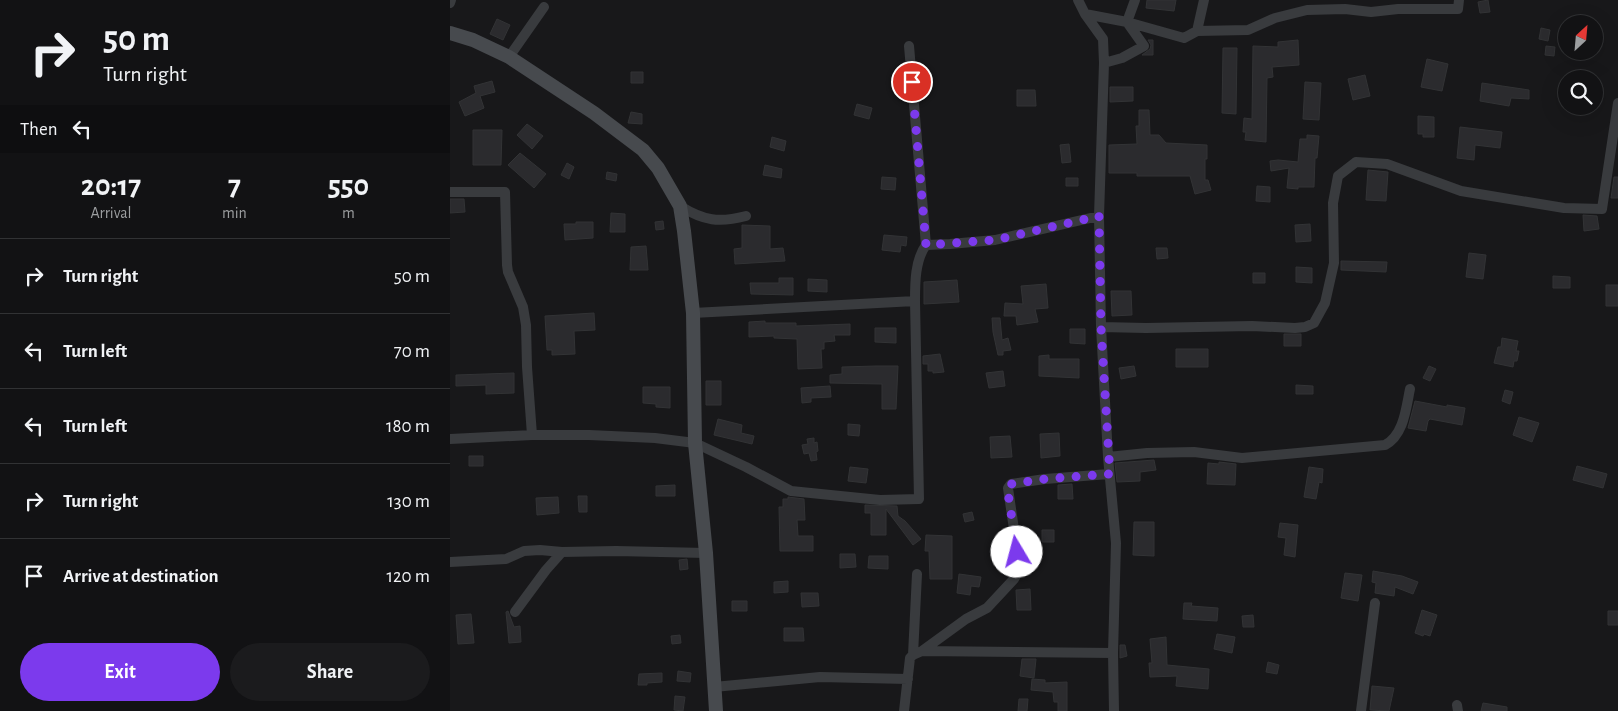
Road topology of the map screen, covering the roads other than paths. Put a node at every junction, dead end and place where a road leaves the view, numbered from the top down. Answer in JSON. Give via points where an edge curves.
{"nodes":[{"id":1,"x":1078,"y":0,"type":"edge"},
{"id":2,"x":1135,"y":0,"type":"edge"},
{"id":3,"x":1204,"y":0,"type":"edge"},
{"id":4,"x":1459,"y":0,"type":"edge"},
{"id":5,"x":544,"y":7,"type":"dead end"},
{"id":6,"x":1085,"y":14,"type":"junction"},
{"id":7,"x":1127,"y":22,"type":"junction"},
{"id":8,"x":1197,"y":31,"type":"junction"},
{"id":9,"x":450,"y":33,"type":"edge"},
{"id":10,"x":909,"y":46,"type":"dead end"},
{"id":11,"x":508,"y":57,"type":"junction"},
{"id":12,"x":1104,"y":63,"type":"junction"},
{"id":13,"x":1618,"y":103,"type":"edge"},
{"id":14,"x":450,"y":192,"type":"edge"},
{"id":15,"x":680,"y":206,"type":"junction"},
{"id":16,"x":746,"y":216,"type":"dead end"},
{"id":17,"x":1099,"y":216,"type":"junction"},
{"id":18,"x":926,"y":245,"type":"junction"},
{"id":19,"x":915,"y":301,"type":"junction"},
{"id":20,"x":693,"y":313,"type":"junction"},
{"id":21,"x":1101,"y":327,"type":"junction"},
{"id":22,"x":1410,"y":389,"type":"dead end"},
{"id":23,"x":532,"y":435,"type":"junction"},
{"id":24,"x":450,"y":439,"type":"edge"},
{"id":25,"x":696,"y":443,"type":"junction"},
{"id":26,"x":1108,"y":457,"type":"junction"},
{"id":27,"x":1110,"y":474,"type":"junction"},
{"id":28,"x":562,"y":552,"type":"junction"},
{"id":29,"x":706,"y":553,"type":"junction"},
{"id":30,"x":450,"y":562,"type":"edge"},
{"id":31,"x":917,"y":574,"type":"dead end"},
{"id":32,"x":1375,"y":603,"type":"dead end"},
{"id":33,"x":515,"y":612,"type":"dead end"},
{"id":34,"x":918,"y":653,"type":"junction"},
{"id":35,"x":1113,"y":654,"type":"junction"},
{"id":36,"x":908,"y":679,"type":"junction"},
{"id":37,"x":714,"y":687,"type":"junction"},
{"id":38,"x":716,"y":711,"type":"edge"},
{"id":39,"x":904,"y":711,"type":"edge"},
{"id":40,"x":1114,"y":711,"type":"edge"},
{"id":41,"x":1361,"y":711,"type":"edge"}],
"edges":[{"from":1,"to":6,"type":"street"},
{"from":2,"to":7,"type":"street"},
{"from":3,"to":8,"type":"street"},
{"from":4,"to":8,"type":"street","via":[[1458,9],[1307,10],[1275,18],[1248,30]]},
{"from":5,"to":11,"type":"street"},
{"from":6,"to":7,"type":"street"},
{"from":6,"to":12,"type":"street","via":[[1103,39]]},
{"from":7,"to":8,"type":"street","via":[[1184,38]]},
{"from":7,"to":12,"type":"street","via":[[1144,46]]},
{"from":9,"to":11,"type":"main road","via":[[474,40]]},
{"from":10,"to":18,"type":"street"},
{"from":11,"to":15,"type":"main road","via":[[583,105],[643,150],[658,168]]},
{"from":12,"to":17,"type":"street"},
{"from":13,"to":21,"type":"street","via":[[1602,209],[1564,208],[1461,191],[1387,164],[1356,162],[1338,176],[1333,203],[1334,262],[1325,302],[1314,323],[1295,328]]},
{"from":14,"to":23,"type":"street","via":[[506,192],[507,265],[523,307],[526,325]]},
{"from":15,"to":16,"type":"street","via":[[699,216],[717,220]]},
{"from":15,"to":20,"type":"main road"},
{"from":17,"to":18,"type":"street","via":[[995,240]]},
{"from":17,"to":21,"type":"street"},
{"from":18,"to":19,"type":"street","via":[[919,260]]},
{"from":19,"to":20,"type":"street"},
{"from":19,"to":25,"type":"street","via":[[919,499],[880,500],[791,492]]},
{"from":20,"to":25,"type":"main road"},
{"from":21,"to":26,"type":"street"},
{"from":22,"to":26,"type":"street","via":[[1402,424],[1396,436],[1385,445],[1242,458],[1194,452]]},
{"from":23,"to":24,"type":"street"},
{"from":23,"to":25,"type":"street","via":[[655,438]]},
{"from":25,"to":29,"type":"main road"},
{"from":26,"to":27,"type":"street"},
{"from":27,"to":34,"type":"street","via":[[1011,484],[1008,493],[1018,572],[987,608]]},
{"from":27,"to":35,"type":"street","via":[[1116,543]]},
{"from":28,"to":29,"type":"street"},
{"from":28,"to":30,"type":"street","via":[[524,551],[506,559]]},
{"from":28,"to":33,"type":"street"},
{"from":29,"to":37,"type":"main road"},
{"from":31,"to":34,"type":"street"},
{"from":32,"to":41,"type":"street"},
{"from":34,"to":35,"type":"street"},
{"from":34,"to":36,"type":"street","via":[[910,658]]},
{"from":35,"to":40,"type":"street"},
{"from":36,"to":37,"type":"street","via":[[820,678]]},
{"from":36,"to":39,"type":"street"},
{"from":37,"to":38,"type":"main road"}]}
